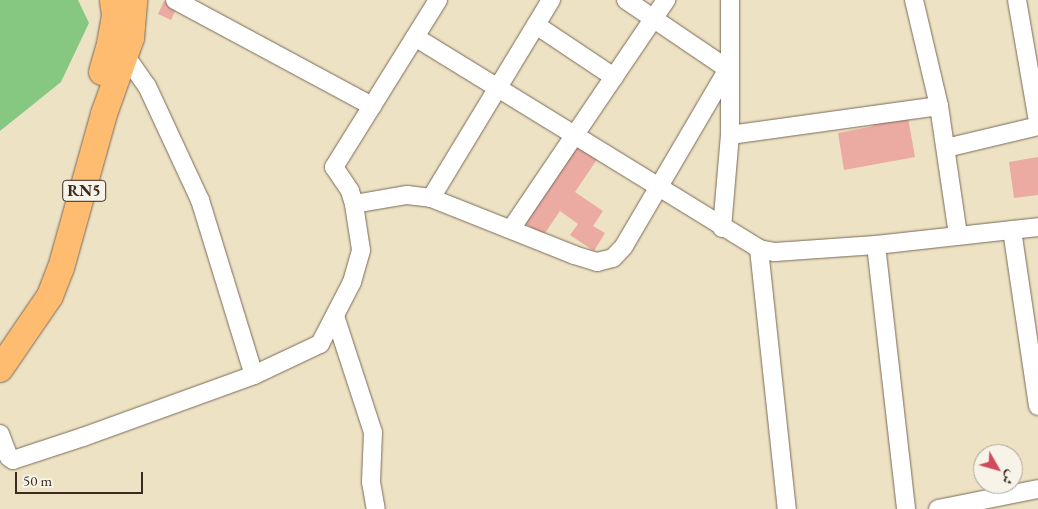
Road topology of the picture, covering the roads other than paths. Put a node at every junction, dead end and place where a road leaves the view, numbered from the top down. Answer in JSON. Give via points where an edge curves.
{"nodes":[{"id":1,"x":113,"y":0,"type":"edge"},
{"id":2,"x":134,"y":0,"type":"edge"},
{"id":3,"x":174,"y":0,"type":"edge"},
{"id":4,"x":438,"y":0,"type":"edge"},
{"id":5,"x":552,"y":0,"type":"edge"},
{"id":6,"x":626,"y":0,"type":"edge"},
{"id":7,"x":666,"y":0,"type":"edge"},
{"id":8,"x":730,"y":0,"type":"edge"},
{"id":9,"x":914,"y":0,"type":"edge"},
{"id":10,"x":1018,"y":0,"type":"edge"},
{"id":11,"x":654,"y":17,"type":"junction"},
{"id":12,"x":536,"y":25,"type":"junction"},
{"id":13,"x":415,"y":37,"type":"junction"},
{"id":14,"x":125,"y":55,"type":"junction"},
{"id":15,"x":728,"y":69,"type":"junction"},
{"id":16,"x":614,"y":76,"type":"junction"},
{"id":17,"x":497,"y":88,"type":"junction"},
{"id":18,"x":372,"y":106,"type":"junction"},
{"id":19,"x":939,"y":106,"type":"junction"},
{"id":20,"x":1038,"y":121,"type":"edge"},
{"id":21,"x":1038,"y":126,"type":"edge"},
{"id":22,"x":575,"y":135,"type":"junction"},
{"id":23,"x":730,"y":135,"type":"junction"},
{"id":24,"x":946,"y":148,"type":"junction"},
{"id":25,"x":658,"y":185,"type":"junction"},
{"id":26,"x":431,"y":198,"type":"junction"},
{"id":27,"x":354,"y":204,"type":"junction"},
{"id":28,"x":1038,"y":227,"type":"edge"},
{"id":29,"x":722,"y":228,"type":"junction"},
{"id":30,"x":511,"y":229,"type":"junction"},
{"id":31,"x":1012,"y":230,"type":"junction"},
{"id":32,"x":958,"y":235,"type":"junction"},
{"id":33,"x":876,"y":245,"type":"junction"},
{"id":34,"x":759,"y":249,"type":"junction"},
{"id":35,"x":335,"y":316,"type":"junction"},
{"id":36,"x":0,"y":340,"type":"edge"},
{"id":37,"x":0,"y":369,"type":"edge"},
{"id":38,"x":254,"y":375,"type":"junction"},
{"id":39,"x":1038,"y":406,"type":"edge"},
{"id":40,"x":0,"y":434,"type":"edge"},
{"id":41,"x":1038,"y":489,"type":"edge"},
{"id":42,"x":376,"y":509,"type":"edge"},
{"id":43,"x":787,"y":509,"type":"edge"},
{"id":44,"x":906,"y":509,"type":"edge"},
{"id":45,"x":939,"y":509,"type":"edge"}],
"edges":[{"from":1,"to":36,"type":"main road","number":"RN5","via":[[115,15],[110,44],[50,248],[25,304]]},
{"from":2,"to":14,"type":"main road","number":"RN5","via":[[131,38]]},
{"from":3,"to":18,"type":"street"},
{"from":4,"to":13,"type":"street"},
{"from":5,"to":12,"type":"street"},
{"from":6,"to":11,"type":"street"},
{"from":7,"to":11,"type":"street"},
{"from":8,"to":15,"type":"street"},
{"from":9,"to":19,"type":"street"},
{"from":10,"to":20,"type":"street"},
{"from":11,"to":15,"type":"street"},
{"from":11,"to":16,"type":"street"},
{"from":12,"to":16,"type":"street"},
{"from":12,"to":17,"type":"street"},
{"from":13,"to":17,"type":"street"},
{"from":13,"to":18,"type":"street"},
{"from":14,"to":37,"type":"main road","number":"RN5","via":[[104,114],[62,268],[50,296]]},
{"from":14,"to":38,"type":"street","via":[[147,86],[200,200]]},
{"from":15,"to":23,"type":"street"},
{"from":15,"to":25,"type":"street"},
{"from":16,"to":22,"type":"street"},
{"from":17,"to":22,"type":"street"},
{"from":17,"to":26,"type":"street"},
{"from":18,"to":27,"type":"street","via":[[334,167],[350,191]]},
{"from":19,"to":23,"type":"street"},
{"from":19,"to":24,"type":"street"},
{"from":21,"to":24,"type":"street"},
{"from":22,"to":25,"type":"street"},
{"from":22,"to":30,"type":"street"},
{"from":23,"to":29,"type":"street"},
{"from":24,"to":32,"type":"street"},
{"from":25,"to":29,"type":"street"},
{"from":25,"to":30,"type":"street","via":[[624,246],[613,258],[597,262]]},
{"from":26,"to":27,"type":"street","via":[[407,195]]},
{"from":26,"to":30,"type":"street"},
{"from":27,"to":35,"type":"street","via":[[362,250],[352,282]]},
{"from":28,"to":31,"type":"street"},
{"from":29,"to":34,"type":"street"},
{"from":31,"to":32,"type":"street"},
{"from":31,"to":39,"type":"street"},
{"from":32,"to":33,"type":"street"},
{"from":33,"to":34,"type":"street","via":[[774,252]]},
{"from":33,"to":44,"type":"street"},
{"from":34,"to":43,"type":"street"},
{"from":35,"to":38,"type":"street","via":[[320,344]]},
{"from":35,"to":42,"type":"street","via":[[373,432],[371,482]]},
{"from":38,"to":40,"type":"street","via":[[13,460]]},
{"from":41,"to":45,"type":"street"}]}
